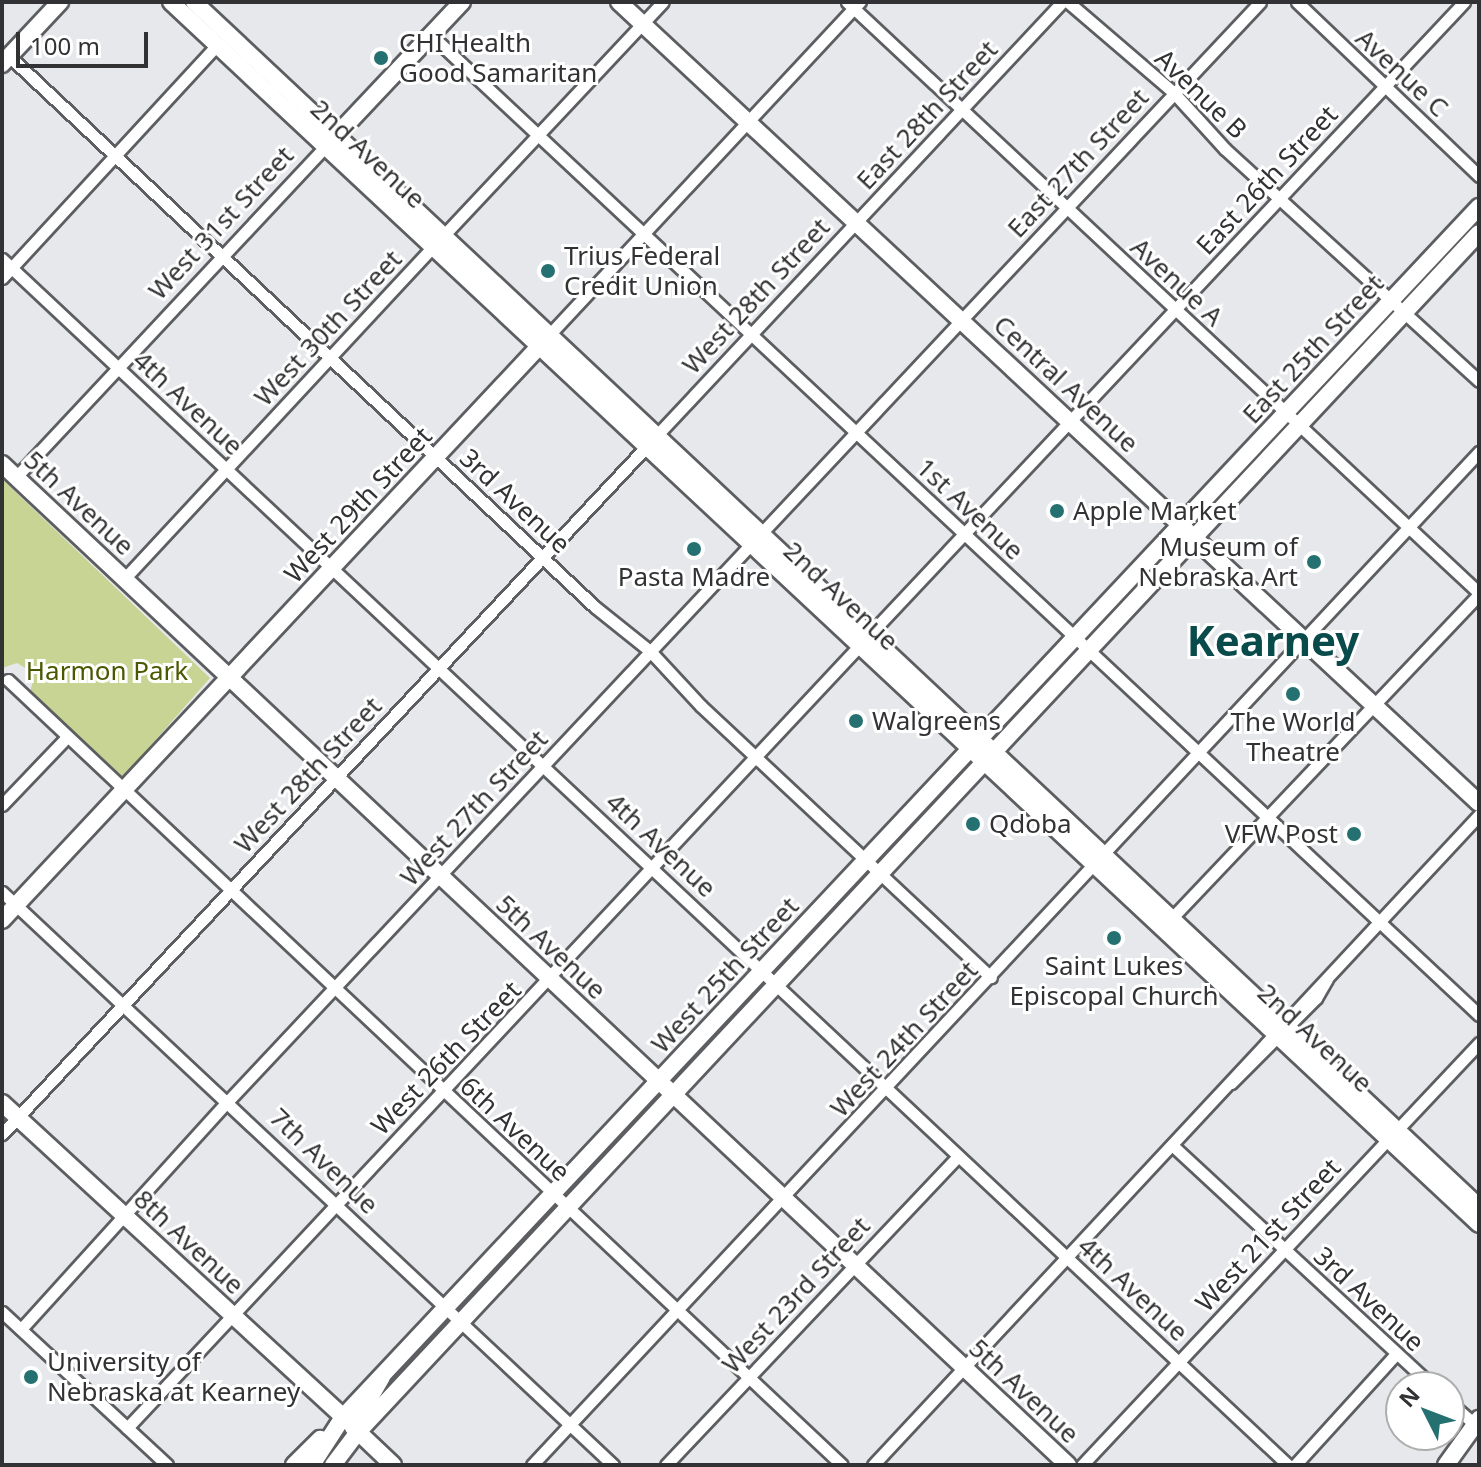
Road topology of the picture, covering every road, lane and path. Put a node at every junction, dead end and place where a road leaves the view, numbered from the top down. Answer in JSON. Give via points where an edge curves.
{"nodes":[{"id":1,"x":60,"y":2,"type":"edge"},
{"id":2,"x":171,"y":2,"type":"edge"},
{"id":3,"x":194,"y":2,"type":"edge"},
{"id":4,"x":462,"y":2,"type":"edge"},
{"id":5,"x":619,"y":2,"type":"edge"},
{"id":6,"x":663,"y":2,"type":"edge"},
{"id":7,"x":1065,"y":2,"type":"edge"},
{"id":8,"x":1260,"y":2,"type":"edge"},
{"id":9,"x":1297,"y":2,"type":"edge"},
{"id":10,"x":1464,"y":2,"type":"edge"},
{"id":11,"x":854,"y":4,"type":"edge"},
{"id":12,"x":643,"y":24,"type":"junction"},
{"id":13,"x":431,"y":35,"type":"junction"},
{"id":14,"x":217,"y":45,"type":"junction"},
{"id":15,"x":5,"y":60,"type":"edge"},
{"id":16,"x":1387,"y":84,"type":"junction"},
{"id":17,"x":1174,"y":93,"type":"junction"},
{"id":18,"x":960,"y":111,"type":"junction"},
{"id":19,"x":749,"y":122,"type":"junction"},
{"id":20,"x":538,"y":137,"type":"junction"},
{"id":21,"x":331,"y":141,"type":"junction"},
{"id":22,"x":116,"y":155,"type":"junction"},
{"id":23,"x":1479,"y":176,"type":"edge"},
{"id":24,"x":1282,"y":197,"type":"junction"},
{"id":25,"x":1068,"y":206,"type":"junction"},
{"id":26,"x":1479,"y":207,"type":"edge"},
{"id":27,"x":856,"y":222,"type":"junction"},
{"id":28,"x":1479,"y":233,"type":"edge"},
{"id":29,"x":644,"y":234,"type":"junction"},
{"id":30,"x":438,"y":241,"type":"junction"},
{"id":31,"x":223,"y":256,"type":"junction"},
{"id":32,"x":2,"y":259,"type":"edge"},
{"id":33,"x":11,"y":268,"type":"junction"},
{"id":34,"x":2,"y":278,"type":"edge"},
{"id":35,"x":1392,"y":300,"type":"junction"},
{"id":36,"x":1176,"y":308,"type":"junction"},
{"id":37,"x":1405,"y":312,"type":"junction"},
{"id":38,"x":963,"y":320,"type":"junction"},
{"id":39,"x":749,"y":336,"type":"junction"},
{"id":40,"x":544,"y":341,"type":"junction"},
{"id":41,"x":330,"y":357,"type":"junction"},
{"id":42,"x":118,"y":368,"type":"junction"},
{"id":43,"x":1479,"y":381,"type":"edge"},
{"id":44,"x":1286,"y":413,"type":"junction"},
{"id":45,"x":1070,"y":423,"type":"junction"},
{"id":46,"x":1298,"y":425,"type":"junction"},
{"id":47,"x":858,"y":430,"type":"junction"},
{"id":48,"x":651,"y":441,"type":"junction"},
{"id":49,"x":1479,"y":452,"type":"edge"},
{"id":50,"x":435,"y":457,"type":"junction"},
{"id":51,"x":2,"y":464,"type":"edge"},
{"id":52,"x":226,"y":469,"type":"junction"},
{"id":53,"x":16,"y":477,"type":"junction"},
{"id":54,"x":1408,"y":527,"type":"junction"},
{"id":55,"x":1189,"y":530,"type":"junction"},
{"id":56,"x":966,"y":536,"type":"junction"},
{"id":57,"x":757,"y":540,"type":"junction"},
{"id":58,"x":543,"y":557,"type":"junction"},
{"id":59,"x":332,"y":567,"type":"junction"},
{"id":60,"x":124,"y":579,"type":"junction"},
{"id":61,"x":1479,"y":593,"type":"edge"},
{"id":62,"x":1074,"y":638,"type":"junction"},
{"id":63,"x":1305,"y":639,"type":"junction"},
{"id":64,"x":864,"y":640,"type":"junction"},
{"id":65,"x":650,"y":651,"type":"junction"},
{"id":66,"x":1088,"y":651,"type":"junction"},
{"id":67,"x":439,"y":667,"type":"junction"},
{"id":68,"x":228,"y":678,"type":"junction"},
{"id":69,"x":8,"y":680,"type":"dead end"},
{"id":70,"x":1375,"y":704,"type":"junction"},
{"id":71,"x":65,"y":739,"type":"junction"},
{"id":72,"x":975,"y":744,"type":"junction"},
{"id":73,"x":1197,"y":754,"type":"junction"},
{"id":74,"x":756,"y":757,"type":"junction"},
{"id":75,"x":988,"y":757,"type":"junction"},
{"id":76,"x":544,"y":765,"type":"junction"},
{"id":77,"x":336,"y":778,"type":"junction"},
{"id":78,"x":122,"y":791,"type":"junction"},
{"id":79,"x":1479,"y":803,"type":"edge"},
{"id":80,"x":2,"y":805,"type":"edge"},
{"id":81,"x":1479,"y":815,"type":"edge"},
{"id":82,"x":1267,"y":819,"type":"junction"},
{"id":83,"x":866,"y":860,"type":"junction"},
{"id":84,"x":1099,"y":860,"type":"junction"},
{"id":85,"x":653,"y":869,"type":"junction"},
{"id":86,"x":880,"y":873,"type":"junction"},
{"id":87,"x":441,"y":876,"type":"junction"},
{"id":88,"x":2,"y":892,"type":"edge"},
{"id":89,"x":229,"y":892,"type":"junction"},
{"id":90,"x":16,"y":905,"type":"junction"},
{"id":91,"x":2,"y":920,"type":"edge"},
{"id":92,"x":1380,"y":923,"type":"junction"},
{"id":93,"x":1167,"y":924,"type":"junction"},
{"id":94,"x":762,"y":971,"type":"junction"},
{"id":95,"x":991,"y":977,"type":"junction"},
{"id":96,"x":551,"y":980,"type":"junction"},
{"id":97,"x":776,"y":984,"type":"junction"},
{"id":98,"x":333,"y":990,"type":"junction"},
{"id":99,"x":123,"y":1005,"type":"junction"},
{"id":100,"x":1479,"y":1015,"type":"edge"},
{"id":101,"x":1280,"y":1031,"type":"junction"},
{"id":102,"x":1479,"y":1043,"type":"edge"},
{"id":103,"x":659,"y":1081,"type":"junction"},
{"id":104,"x":887,"y":1090,"type":"junction"},
{"id":105,"x":443,"y":1092,"type":"junction"},
{"id":106,"x":673,"y":1094,"type":"junction"},
{"id":107,"x":229,"y":1100,"type":"junction"},
{"id":108,"x":2,"y":1103,"type":"edge"},
{"id":109,"x":17,"y":1118,"type":"junction"},
{"id":110,"x":2,"y":1134,"type":"edge"},
{"id":111,"x":1392,"y":1135,"type":"junction"},
{"id":112,"x":1172,"y":1145,"type":"junction"},
{"id":113,"x":958,"y":1156,"type":"junction"},
{"id":114,"x":1416,"y":1157,"type":"junction"},
{"id":115,"x":552,"y":1194,"type":"junction"},
{"id":116,"x":784,"y":1199,"type":"junction"},
{"id":117,"x":336,"y":1203,"type":"junction"},
{"id":118,"x":1479,"y":1207,"type":"edge"},
{"id":119,"x":567,"y":1208,"type":"junction"},
{"id":120,"x":125,"y":1214,"type":"junction"},
{"id":121,"x":1479,"y":1224,"type":"edge"},
{"id":122,"x":1284,"y":1250,"type":"junction"},
{"id":123,"x":1067,"y":1257,"type":"junction"},
{"id":124,"x":855,"y":1265,"type":"junction"},
{"id":125,"x":445,"y":1308,"type":"junction"},
{"id":126,"x":678,"y":1311,"type":"junction"},
{"id":127,"x":2,"y":1312,"type":"edge"},
{"id":128,"x":233,"y":1316,"type":"junction"},
{"id":129,"x":460,"y":1322,"type":"junction"},
{"id":130,"x":21,"y":1329,"type":"junction"},
{"id":131,"x":1396,"y":1354,"type":"junction"},
{"id":132,"x":1179,"y":1362,"type":"junction"},
{"id":133,"x":964,"y":1368,"type":"junction"},
{"id":134,"x":1415,"y":1371,"type":"edge"},
{"id":135,"x":384,"y":1373,"type":"junction"},
{"id":136,"x":748,"y":1377,"type":"junction"},
{"id":137,"x":338,"y":1422,"type":"junction"},
{"id":138,"x":1477,"y":1422,"type":"edge"},
{"id":139,"x":570,"y":1425,"type":"junction"},
{"id":140,"x":127,"y":1428,"type":"junction"},
{"id":141,"x":358,"y":1432,"type":"junction"},
{"id":142,"x":167,"y":1465,"type":"edge"},
{"id":143,"x":294,"y":1465,"type":"edge"},
{"id":144,"x":312,"y":1465,"type":"edge"},
{"id":145,"x":333,"y":1465,"type":"edge"},
{"id":146,"x":393,"y":1465,"type":"edge"},
{"id":147,"x":532,"y":1465,"type":"edge"},
{"id":148,"x":613,"y":1465,"type":"edge"},
{"id":149,"x":666,"y":1465,"type":"edge"},
{"id":150,"x":842,"y":1465,"type":"edge"},
{"id":151,"x":873,"y":1465,"type":"edge"},
{"id":152,"x":1068,"y":1465,"type":"edge"},
{"id":153,"x":1082,"y":1465,"type":"edge"},
{"id":154,"x":1288,"y":1465,"type":"edge"},
{"id":155,"x":1295,"y":1465,"type":"edge"},
{"id":156,"x":1446,"y":1465,"type":"edge"}],
"edges":[{"from":1,"to":15,"type":"main road"},
{"from":2,"to":14,"type":"main road","name":"2nd Avenue"},
{"from":3,"to":21,"type":"main road","name":"2nd Avenue"},
{"from":4,"to":13,"type":"main road","name":"West 31st Street"},
{"from":5,"to":12,"type":"main road","name":"Central Avenue"},
{"from":6,"to":12,"type":"street","name":"West 30th Street"},
{"from":7,"to":17,"type":"street","name":"Avenue B"},
{"from":7,"to":18,"type":"street","name":"East 28th Street"},
{"from":8,"to":17,"type":"street","name":"East 27th Street"},
{"from":9,"to":16,"type":"street","name":"Avenue C"},
{"from":10,"to":16,"type":"street","name":"East 26th Street"},
{"from":11,"to":18,"type":"street","name":"Avenue A"},
{"from":11,"to":19,"type":"street","name":"West 29th Street"},
{"from":12,"to":19,"type":"main road","name":"Central Avenue"},
{"from":12,"to":20,"type":"street","name":"West 30th Street"},
{"from":13,"to":20,"type":"street","name":"1st Avenue"},
{"from":13,"to":21,"type":"main road","name":"West 31st Street"},
{"from":14,"to":21,"type":"main road","name":"2nd Avenue"},
{"from":14,"to":22,"type":"street"},
{"from":15,"to":22,"type":"street","name":"3rd Avenue"},
{"from":16,"to":23,"type":"street","name":"Avenue C"},
{"from":16,"to":24,"type":"street","name":"East 26th Street"},
{"from":17,"to":24,"type":"street","name":"Avenue B","via":[[1225,149]]},
{"from":17,"to":25,"type":"street","name":"East 27th Street"},
{"from":18,"to":25,"type":"street","name":"Avenue A"},
{"from":18,"to":27,"type":"street","name":"East 28th Street"},
{"from":19,"to":27,"type":"main road","name":"Central Avenue"},
{"from":19,"to":29,"type":"street","name":"West 29th Street"},
{"from":20,"to":29,"type":"street","name":"1st Avenue"},
{"from":20,"to":30,"type":"street","name":"West 30th Street"},
{"from":21,"to":30,"type":"main road","name":"2nd Avenue"},
{"from":21,"to":31,"type":"street","name":"West 31st Street"},
{"from":22,"to":31,"type":"street","name":"3rd Avenue"},
{"from":22,"to":33,"type":"street"},
{"from":24,"to":35,"type":"street","name":"Avenue B"},
{"from":24,"to":36,"type":"street","name":"East 26th Street"},
{"from":25,"to":36,"type":"street","name":"Avenue A"},
{"from":25,"to":38,"type":"street","name":"East 27th Street"},
{"from":26,"to":35,"type":"main road","name":"East 25th Street"},
{"from":27,"to":38,"type":"main road","name":"Central Avenue"},
{"from":27,"to":39,"type":"street","name":"West 28th Street"},
{"from":28,"to":37,"type":"main road","name":"East 25th Street"},
{"from":29,"to":39,"type":"street","name":"1st Avenue"},
{"from":29,"to":40,"type":"street","name":"West 29th Street"},
{"from":30,"to":40,"type":"main road","name":"2nd Avenue"},
{"from":30,"to":41,"type":"street","name":"West 30th Street"},
{"from":31,"to":41,"type":"street","name":"3rd Avenue"},
{"from":31,"to":42,"type":"street","name":"West 31st Street"},
{"from":32,"to":33,"type":"street","name":"4th Avenue"},
{"from":33,"to":34,"type":"street"},
{"from":33,"to":42,"type":"street","name":"4th Avenue"},
{"from":35,"to":37,"type":"street","name":"Avenue B"},
{"from":35,"to":44,"type":"main road","name":"East 25th Street"},
{"from":36,"to":44,"type":"street","name":"Avenue A"},
{"from":36,"to":45,"type":"street","name":"East 26th Street"},
{"from":37,"to":43,"type":"street","name":"Avenue B"},
{"from":37,"to":46,"type":"main road","name":"East 25th Street"},
{"from":38,"to":45,"type":"main road","name":"Central Avenue"},
{"from":38,"to":47,"type":"street","name":"West 27th Street"},
{"from":39,"to":47,"type":"street","name":"1st Avenue"},
{"from":39,"to":48,"type":"street","name":"West 28th Street"},
{"from":40,"to":48,"type":"main road","name":"2nd Avenue"},
{"from":40,"to":50,"type":"main road","name":"West 29th Street"},
{"from":41,"to":50,"type":"street","name":"3rd Avenue"},
{"from":41,"to":52,"type":"street","name":"West 30th Street"},
{"from":42,"to":52,"type":"street","name":"4th Avenue"},
{"from":42,"to":53,"type":"street","name":"West 31st Street"},
{"from":44,"to":46,"type":"street","name":"Avenue A"},
{"from":44,"to":55,"type":"main road","name":"East 25th Street"},
{"from":45,"to":55,"type":"main road","name":"Central Avenue"},
{"from":45,"to":56,"type":"street","name":"West 26th Street"},
{"from":46,"to":54,"type":"street","name":"Avenue A"},
{"from":46,"to":55,"type":"main road","name":"East 25th Street"},
{"from":47,"to":56,"type":"street","name":"1st Avenue"},
{"from":47,"to":57,"type":"street","name":"West 27th Street"},
{"from":48,"to":57,"type":"main road","name":"2nd Avenue"},
{"from":48,"to":58,"type":"street","name":"West 28th Street"},
{"from":49,"to":54,"type":"street","name":"West 24th Street"},
{"from":50,"to":58,"type":"street","name":"3rd Avenue"},
{"from":50,"to":59,"type":"main road","name":"West 29th Street"},
{"from":51,"to":53,"type":"main road","name":"5th Avenue"},
{"from":52,"to":59,"type":"street","name":"4th Avenue"},
{"from":52,"to":60,"type":"street","name":"West 30th Street"},
{"from":53,"to":60,"type":"main road","name":"5th Avenue"},
{"from":54,"to":61,"type":"street","name":"Avenue A"},
{"from":54,"to":63,"type":"street","name":"West 24th Street"},
{"from":55,"to":62,"type":"main road","name":"West 25th Street"},
{"from":55,"to":63,"type":"main road","name":"Central Avenue"},
{"from":55,"to":66,"type":"main road","name":"West 25th Street"},
{"from":56,"to":62,"type":"street","name":"1st Avenue"},
{"from":56,"to":64,"type":"street","name":"West 26th Street"},
{"from":57,"to":64,"type":"main road","name":"2nd Avenue"},
{"from":57,"to":65,"type":"street","name":"West 27th Street"},
{"from":58,"to":65,"type":"street","name":"3rd Avenue"},
{"from":58,"to":67,"type":"street","name":"West 28th Street"},
{"from":59,"to":67,"type":"street","name":"4th Avenue"},
{"from":59,"to":68,"type":"main road","name":"West 29th Street"},
{"from":60,"to":68,"type":"main road","name":"5th Avenue"},
{"from":61,"to":70,"type":"street"},
{"from":62,"to":66,"type":"street","name":"1st Avenue"},
{"from":62,"to":72,"type":"main road","name":"West 25th Street"},
{"from":63,"to":70,"type":"main road","name":"Central Avenue"},
{"from":63,"to":73,"type":"street","name":"West 24th Street"},
{"from":64,"to":72,"type":"main road","name":"2nd Avenue"},
{"from":64,"to":74,"type":"street","name":"West 26th Street"},
{"from":65,"to":74,"type":"street","name":"3rd Avenue"},
{"from":65,"to":76,"type":"street","name":"West 27th Street"},
{"from":66,"to":73,"type":"street","name":"1st Avenue"},
{"from":66,"to":75,"type":"main road","name":"West 25th Street"},
{"from":67,"to":76,"type":"street","name":"4th Avenue"},
{"from":67,"to":77,"type":"street","name":"West 28th Street"},
{"from":68,"to":77,"type":"main road","name":"5th Avenue"},
{"from":68,"to":78,"type":"main road","name":"West 29th Street"},
{"from":69,"to":71,"type":"street","name":"6th Avenue"},
{"from":70,"to":79,"type":"main road","name":"Central Avenue"},
{"from":70,"to":82,"type":"street"},
{"from":71,"to":78,"type":"street","name":"6th Avenue"},
{"from":71,"to":80,"type":"street"},
{"from":72,"to":75,"type":"main road","name":"2nd Avenue"},
{"from":72,"to":83,"type":"main road","name":"West 25th Street"},
{"from":73,"to":82,"type":"street","name":"1st Avenue"},
{"from":73,"to":84,"type":"street","name":"West 24th Street"},
{"from":74,"to":83,"type":"street","name":"3rd Avenue"},
{"from":74,"to":85,"type":"street","name":"West 26th Street"},
{"from":75,"to":84,"type":"main road","name":"2nd Avenue"},
{"from":75,"to":86,"type":"main road","name":"West 25th Street"},
{"from":76,"to":85,"type":"street","name":"4th Avenue"},
{"from":76,"to":87,"type":"street","name":"West 27th Street"},
{"from":77,"to":87,"type":"main road","name":"5th Avenue"},
{"from":77,"to":89,"type":"street","name":"West 28th Street"},
{"from":78,"to":89,"type":"street","name":"6th Avenue"},
{"from":78,"to":90,"type":"main road","name":"West 29th Street"},
{"from":81,"to":92,"type":"street"},
{"from":82,"to":92,"type":"street","name":"1st Avenue"},
{"from":82,"to":93,"type":"street"},
{"from":83,"to":86,"type":"street","name":"3rd Avenue"},
{"from":83,"to":94,"type":"main road","name":"West 25th Street"},
{"from":84,"to":93,"type":"main road","name":"2nd Avenue"},
{"from":84,"to":95,"type":"street","name":"West 24th Street"},
{"from":85,"to":94,"type":"street","name":"4th Avenue"},
{"from":85,"to":96,"type":"street","name":"West 26th Street"},
{"from":86,"to":95,"type":"street","name":"3rd Avenue"},
{"from":86,"to":97,"type":"main road","name":"West 25th Street"},
{"from":87,"to":96,"type":"main road","name":"5th Avenue"},
{"from":87,"to":98,"type":"street","name":"West 27th Street"},
{"from":88,"to":90,"type":"street","name":"7th Avenue"},
{"from":89,"to":98,"type":"street","name":"6th Avenue"},
{"from":89,"to":99,"type":"street","name":"West 28th Street"},
{"from":90,"to":91,"type":"main road","name":"West 29th Street"},
{"from":90,"to":99,"type":"street","name":"7th Avenue"},
{"from":92,"to":100,"type":"street","name":"1st Avenue"},
{"from":92,"to":101,"type":"street"},
{"from":93,"to":101,"type":"main road","name":"2nd Avenue"},
{"from":94,"to":97,"type":"street","name":"4th Avenue"},
{"from":94,"to":103,"type":"main road","name":"West 25th Street"},
{"from":95,"to":104,"type":"street","name":"West 24th Street"},
{"from":96,"to":103,"type":"main road","name":"5th Avenue"},
{"from":96,"to":105,"type":"street","name":"West 26th Street"},
{"from":97,"to":104,"type":"street","name":"4th Avenue"},
{"from":97,"to":106,"type":"main road","name":"West 25th Street"},
{"from":98,"to":105,"type":"street","name":"6th Avenue"},
{"from":98,"to":107,"type":"street","name":"West 27th Street"},
{"from":99,"to":107,"type":"street","name":"7th Avenue"},
{"from":99,"to":109,"type":"street","name":"West 28th Street"},
{"from":101,"to":111,"type":"main road","name":"2nd Avenue"},
{"from":101,"to":112,"type":"street"},
{"from":102,"to":111,"type":"street","name":"West 21st Street"},
{"from":103,"to":106,"type":"main road","name":"5th Avenue"},
{"from":103,"to":115,"type":"main road","name":"West 25th Street"},
{"from":104,"to":113,"type":"street","name":"4th Avenue"},
{"from":104,"to":116,"type":"street","name":"West 24th Street"},
{"from":105,"to":115,"type":"street","name":"6th Avenue"},
{"from":105,"to":117,"type":"street","name":"West 26th Street"},
{"from":106,"to":116,"type":"main road","name":"5th Avenue"},
{"from":106,"to":119,"type":"main road","name":"West 25th Street"},
{"from":107,"to":117,"type":"street","name":"7th Avenue"},
{"from":107,"to":120,"type":"street","name":"West 27th Street"},
{"from":108,"to":109,"type":"main road","name":"8th Avenue"},
{"from":109,"to":110,"type":"street","name":"West 28th Street"},
{"from":109,"to":120,"type":"main road","name":"8th Avenue"},
{"from":111,"to":114,"type":"main road","name":"2nd Avenue"},
{"from":111,"to":122,"type":"street","name":"West 21st Street"},
{"from":112,"to":122,"type":"street","name":"3rd Avenue"},
{"from":112,"to":123,"type":"street"},
{"from":113,"to":123,"type":"street","name":"4th Avenue"},
{"from":113,"to":124,"type":"street","name":"West 23rd Street"},
{"from":114,"to":118,"type":"main road","name":"2nd Avenue"},
{"from":114,"to":121,"type":"main road","name":"2nd Avenue"},
{"from":115,"to":119,"type":"street","name":"6th Avenue"},
{"from":115,"to":125,"type":"main road","name":"West 25th Street"},
{"from":116,"to":124,"type":"main road","name":"5th Avenue"},
{"from":116,"to":126,"type":"street","name":"West 24th Street"},
{"from":117,"to":125,"type":"street","name":"7th Avenue"},
{"from":117,"to":128,"type":"street","name":"West 26th Street"},
{"from":119,"to":126,"type":"street","name":"6th Avenue"},
{"from":119,"to":129,"type":"main road","name":"West 25th Street"},
{"from":120,"to":128,"type":"main road","name":"8th Avenue"},
{"from":120,"to":130,"type":"street","name":"West 27th Street"},
{"from":122,"to":131,"type":"street","name":"3rd Avenue"},
{"from":122,"to":132,"type":"street","name":"West 21st Street"},
{"from":123,"to":132,"type":"street","name":"4th Avenue"},
{"from":123,"to":133,"type":"street"},
{"from":124,"to":133,"type":"main road","name":"5th Avenue"},
{"from":124,"to":136,"type":"street","name":"West 23rd Street"},
{"from":125,"to":129,"type":"street","name":"7th Avenue"},
{"from":125,"to":135,"type":"main road","name":"West 25th Street"},
{"from":126,"to":136,"type":"street","name":"6th Avenue"},
{"from":126,"to":139,"type":"street","name":"West 24th Street"},
{"from":127,"to":130,"type":"street"},
{"from":128,"to":137,"type":"main road","name":"8th Avenue"},
{"from":128,"to":140,"type":"street","name":"West 26th Street"},
{"from":129,"to":139,"type":"street","name":"7th Avenue"},
{"from":129,"to":141,"type":"main road","name":"West 25th Street"},
{"from":130,"to":140,"type":"street"},
{"from":131,"to":134,"type":"street","name":"3rd Avenue"},
{"from":131,"to":155,"type":"street"},
{"from":132,"to":153,"type":"street","name":"West 21st Street"},
{"from":132,"to":154,"type":"street","name":"4th Avenue"},
{"from":133,"to":151,"type":"street"},
{"from":133,"to":152,"type":"main road","name":"5th Avenue"},
{"from":135,"to":137,"type":"main road","name":"West 25th Street"},
{"from":135,"to":141,"type":"main road","via":[[353,1422]]},
{"from":136,"to":149,"type":"street","name":"West 23rd Street"},
{"from":136,"to":150,"type":"street","name":"6th Avenue"},
{"from":137,"to":143,"type":"main road"},
{"from":137,"to":144,"type":"main road","name":"West 25th Street"},
{"from":138,"to":156,"type":"main road"},
{"from":139,"to":147,"type":"street","name":"West 24th Street"},
{"from":139,"to":148,"type":"street","name":"7th Avenue"},
{"from":140,"to":142,"type":"street"},
{"from":141,"to":145,"type":"main road","name":"West 25th Street"},
{"from":141,"to":146,"type":"main road"}]}
